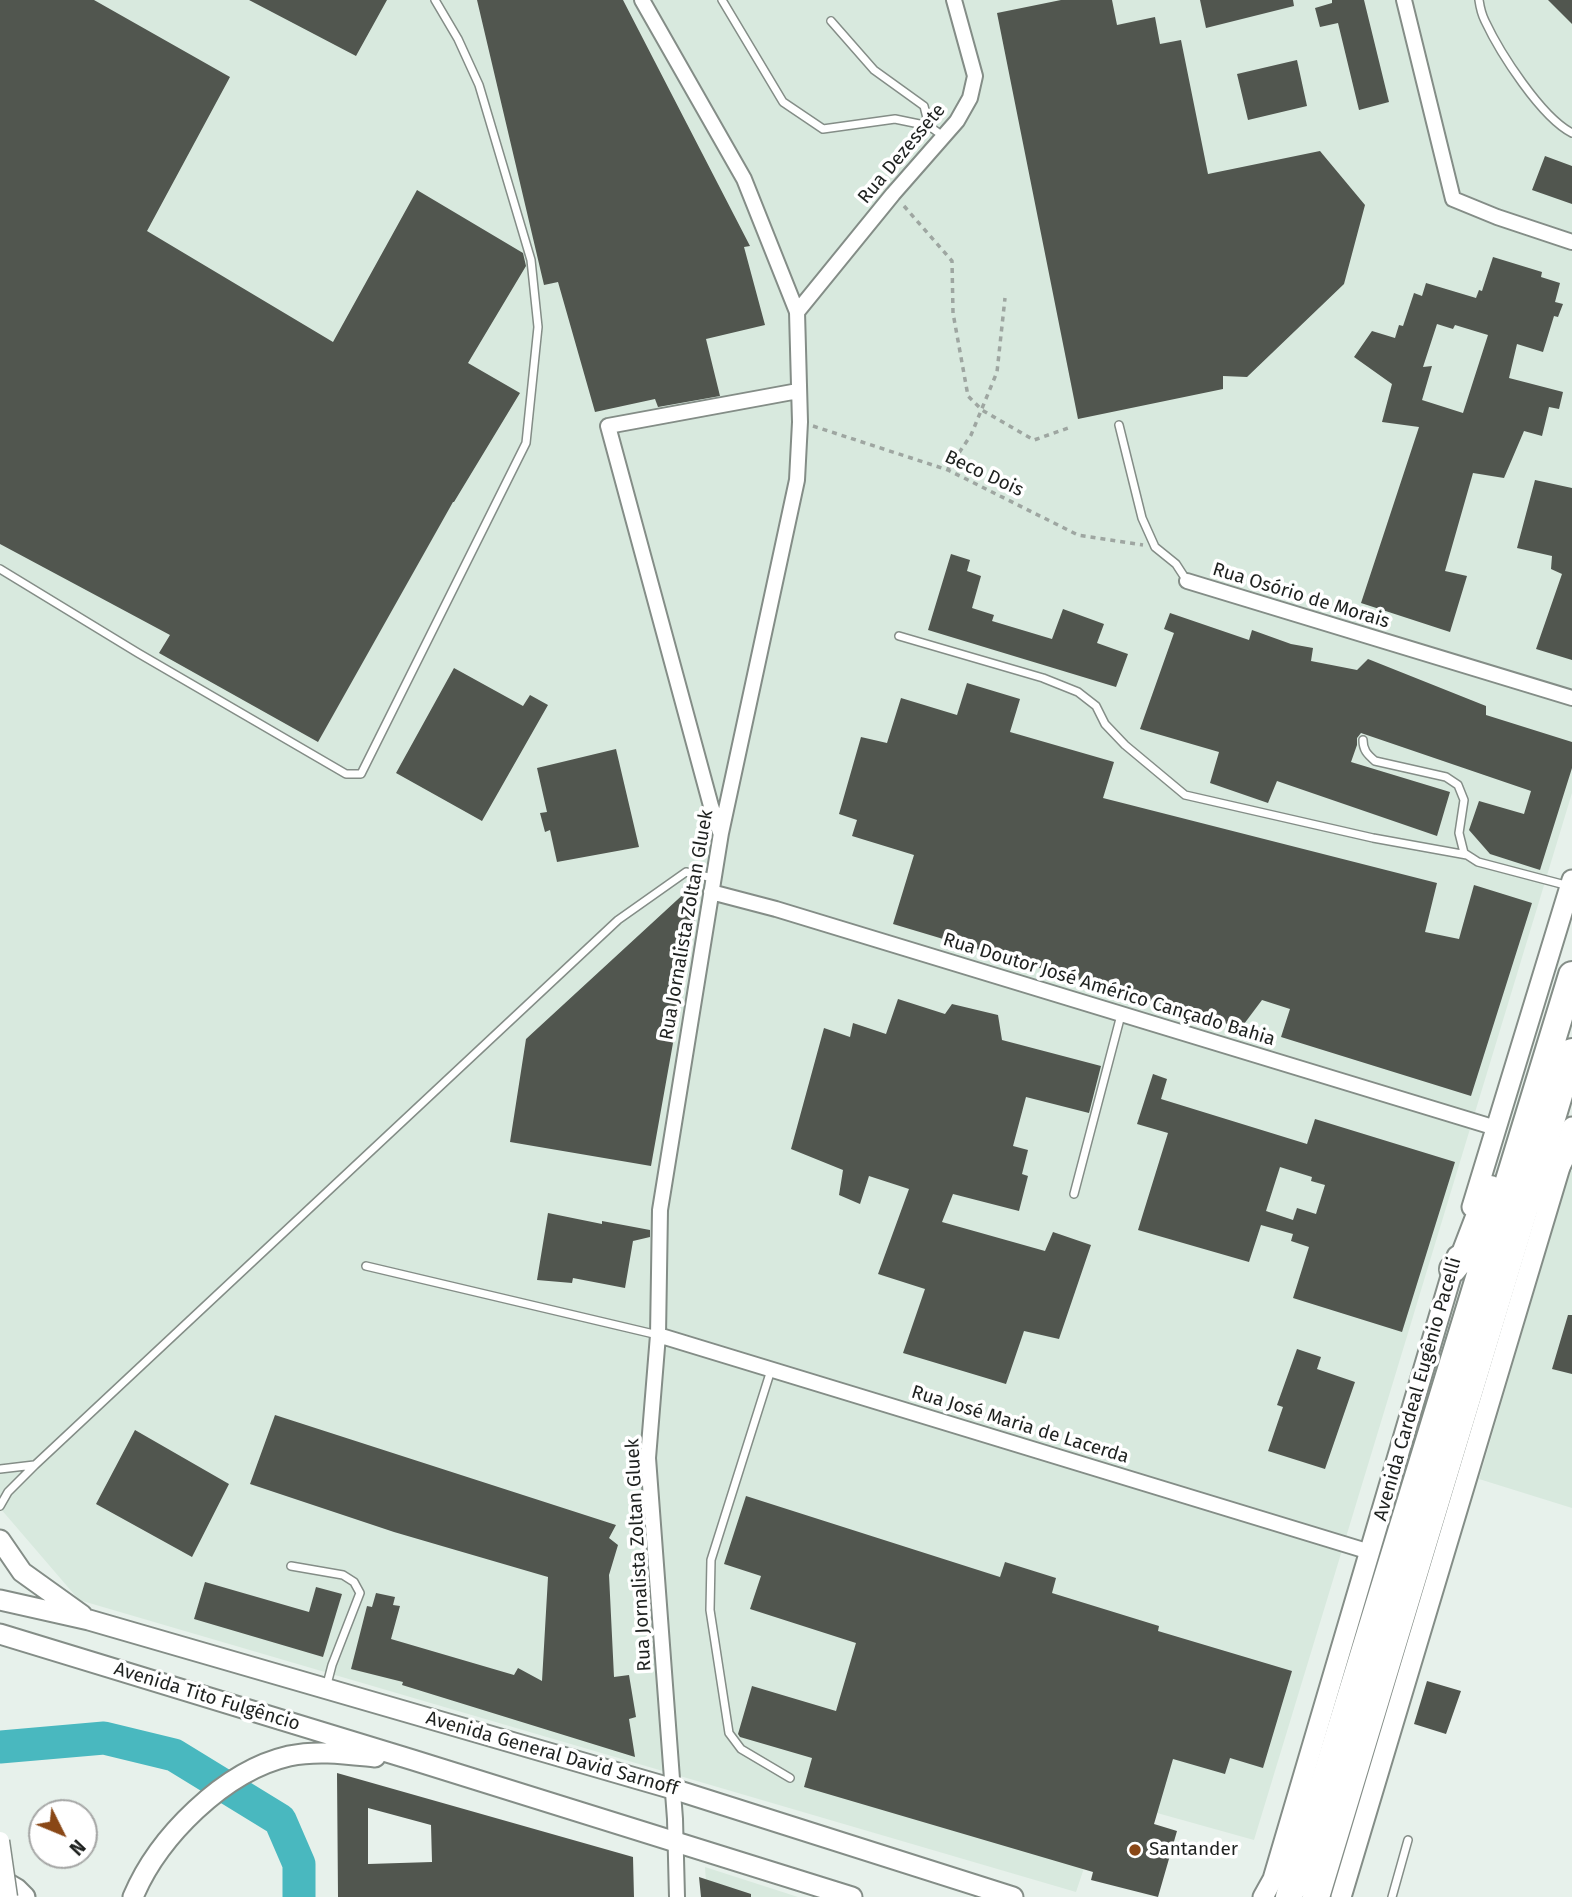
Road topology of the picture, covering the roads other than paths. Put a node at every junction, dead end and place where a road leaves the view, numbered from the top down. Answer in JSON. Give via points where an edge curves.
{"nodes":[{"id":1,"x":435,"y":0,"type":"edge"},
{"id":2,"x":642,"y":0,"type":"edge"},
{"id":3,"x":722,"y":0,"type":"edge"},
{"id":4,"x":954,"y":0,"type":"edge"},
{"id":5,"x":1404,"y":0,"type":"edge"},
{"id":6,"x":1479,"y":0,"type":"edge"},
{"id":7,"x":831,"y":22,"type":"dead end"},
{"id":8,"x":929,"y":126,"type":"junction"},
{"id":9,"x":1572,"y":133,"type":"edge"},
{"id":10,"x":944,"y":136,"type":"junction"},
{"id":11,"x":1572,"y":242,"type":"edge"},
{"id":12,"x":797,"y":312,"type":"junction"},
{"id":13,"x":798,"y":391,"type":"junction"},
{"id":14,"x":1119,"y":425,"type":"dead end"},
{"id":15,"x":0,"y":569,"type":"edge"},
{"id":16,"x":1187,"y":581,"type":"joint"},
{"id":17,"x":899,"y":636,"type":"dead end"},
{"id":18,"x":1572,"y":698,"type":"edge"},
{"id":19,"x":1363,"y":740,"type":"dead end"},
{"id":20,"x":721,"y":833,"type":"junction"},
{"id":21,"x":1467,"y":855,"type":"junction"},
{"id":22,"x":1571,"y":883,"type":"edge"},
{"id":23,"x":712,"y":885,"type":"junction"},
{"id":24,"x":1572,"y":975,"type":"edge"},
{"id":25,"x":1121,"y":1014,"type":"junction"},
{"id":26,"x":1572,"y":1052,"type":"edge"},
{"id":27,"x":1544,"y":1066,"type":"junction"},
{"id":28,"x":1496,"y":1128,"type":"junction"},
{"id":29,"x":1570,"y":1144,"type":"edge"},
{"id":30,"x":1074,"y":1194,"type":"dead end"},
{"id":31,"x":1511,"y":1252,"type":"junction"},
{"id":32,"x":366,"y":1266,"type":"dead end"},
{"id":33,"x":1453,"y":1269,"type":"junction"},
{"id":34,"x":658,"y":1335,"type":"junction"},
{"id":35,"x":771,"y":1369,"type":"junction"},
{"id":36,"x":1448,"y":1422,"type":"junction"},
{"id":37,"x":35,"y":1465,"type":"junction"},
{"id":38,"x":0,"y":1469,"type":"edge"},
{"id":39,"x":0,"y":1506,"type":"edge"},
{"id":40,"x":0,"y":1540,"type":"edge"},
{"id":41,"x":1370,"y":1552,"type":"junction"},
{"id":42,"x":291,"y":1566,"type":"dead end"},
{"id":43,"x":0,"y":1600,"type":"edge"},
{"id":44,"x":89,"y":1620,"type":"junction"},
{"id":45,"x":0,"y":1634,"type":"edge"},
{"id":46,"x":326,"y":1688,"type":"junction"},
{"id":47,"x":413,"y":1760,"type":"junction"},
{"id":48,"x":790,"y":1778,"type":"dead end"},
{"id":49,"x":673,"y":1789,"type":"junction"},
{"id":50,"x":1408,"y":1840,"type":"dead end"},
{"id":51,"x":0,"y":1841,"type":"edge"},
{"id":52,"x":674,"y":1841,"type":"junction"},
{"id":53,"x":0,"y":1878,"type":"edge"},
{"id":54,"x":8,"y":1897,"type":"edge"},
{"id":55,"x":25,"y":1897,"type":"edge"},
{"id":56,"x":133,"y":1897,"type":"edge"},
{"id":57,"x":677,"y":1897,"type":"edge"},
{"id":58,"x":852,"y":1897,"type":"edge"},
{"id":59,"x":1013,"y":1897,"type":"edge"},
{"id":60,"x":1264,"y":1897,"type":"edge"},
{"id":61,"x":1289,"y":1897,"type":"edge"},
{"id":62,"x":1316,"y":1897,"type":"edge"},
{"id":63,"x":1341,"y":1897,"type":"edge"},
{"id":64,"x":1392,"y":1897,"type":"edge"}],
"edges":[{"from":1,"to":15,"type":"lane","via":[[479,85],[529,252],[537,340],[526,443],[361,774],[346,774]]},
{"from":2,"to":12,"type":"street","name":"Rua Jornalista Zoltan Gluek","via":[[744,179]]},
{"from":3,"to":8,"type":"lane","via":[[783,103],[823,129],[895,119]]},
{"from":4,"to":10,"type":"street","name":"Rua Dezessete","via":[[975,76],[970,99]]},
{"from":5,"to":11,"type":"street","via":[[1453,199]]},
{"from":6,"to":9,"type":"lane","via":[[1484,20],[1521,82]]},
{"from":7,"to":8,"type":"lane","via":[[874,71],[924,106]]},
{"from":8,"to":10,"type":"lane"},
{"from":10,"to":12,"type":"street","name":"Rua Dezessete"},
{"from":12,"to":13,"type":"street","name":"Rua Jornalista Zoltan Gluek"},
{"from":13,"to":20,"type":"street","name":"Rua Jornalista Zoltan Gluek","via":[[797,480]]},
{"from":13,"to":20,"type":"street","via":[[608,426]]},
{"from":14,"to":16,"type":"lane","name":"Rua Osório de Morais","via":[[1142,518],[1155,547],[1176,564]]},
{"from":16,"to":18,"type":"street","name":"Rua Osório de Morais"},
{"from":17,"to":21,"type":"lane","via":[[1078,692],[1096,706],[1105,724],[1125,745],[1185,795]]},
{"from":19,"to":21,"type":"lane","via":[[1374,761],[1446,777],[1458,785],[1464,800],[1459,833]]},
{"from":20,"to":23,"type":"street","name":"Rua Jornalista Zoltan Gluek"},
{"from":21,"to":22,"type":"lane","via":[[1478,862]]},
{"from":22,"to":28,"type":"main road","name":"Avenida Cardeal Eugênio Pacelli"},
{"from":23,"to":25,"type":"street","name":"Rua Doutor José Américo Cançado Bahia","via":[[776,909]]},
{"from":23,"to":34,"type":"street","name":"Rua Jornalista Zoltan Gluek","via":[[660,1210]]},
{"from":23,"to":37,"type":"lane","via":[[686,872],[618,920]]},
{"from":24,"to":27,"type":"highway","name":"Avenida Cardeal Eugênio Pacelli"},
{"from":25,"to":28,"type":"street","name":"Rua Doutor José Américo Cançado Bahia"},
{"from":25,"to":30,"type":"lane"},
{"from":26,"to":31,"type":"highway","name":"Avenida Cardeal Eugênio Pacelli"},
{"from":27,"to":33,"type":"highway","via":[[1532,1083],[1465,1254]]},
{"from":27,"to":36,"type":"highway","name":"Avenida Cardeal Eugênio Pacelli"},
{"from":28,"to":33,"type":"main road","name":"Avenida Cardeal Eugênio Pacelli"},
{"from":29,"to":31,"type":"highway"},
{"from":29,"to":63,"type":"main road"},
{"from":31,"to":36,"type":"highway","name":"Avenida Cardeal Eugênio Pacelli"},
{"from":32,"to":34,"type":"lane"},
{"from":33,"to":41,"type":"main road","name":"Avenida Cardeal Eugênio Pacelli"},
{"from":34,"to":35,"type":"street","name":"Rua José Maria de Lacerda"},
{"from":34,"to":49,"type":"street","name":"Rua Jornalista Zoltan Gluek","via":[[648,1458]]},
{"from":35,"to":41,"type":"street","name":"Rua José Maria de Lacerda"},
{"from":35,"to":48,"type":"lane","via":[[711,1560],[710,1610],[729,1733],[741,1749]]},
{"from":36,"to":61,"type":"highway","name":"Avenida Cardeal Eugênio Pacelli"},
{"from":36,"to":62,"type":"highway","name":"Avenida Cardeal Eugênio Pacelli"},
{"from":37,"to":38,"type":"lane"},
{"from":37,"to":39,"type":"lane"},
{"from":40,"to":44,"type":"main road","via":[[22,1572]]},
{"from":41,"to":60,"type":"main road","name":"Avenida Cardeal Eugênio Pacelli"},
{"from":42,"to":46,"type":"lane","via":[[343,1575],[360,1593]]},
{"from":43,"to":44,"type":"main road"},
{"from":44,"to":46,"type":"main road","name":"Avenida General David Sarnoff"},
{"from":45,"to":47,"type":"main road","name":"Avenida Tito Fulgêncio"},
{"from":46,"to":49,"type":"main road","name":"Avenida General David Sarnoff"},
{"from":47,"to":52,"type":"main road"},
{"from":47,"to":56,"type":"main road","via":[[320,1752],[287,1756],[248,1772],[205,1801],[173,1831]]},
{"from":49,"to":52,"type":"street","name":"Rua Jornalista Zoltan Gluek"},
{"from":49,"to":59,"type":"main road","name":"Avenida General David Sarnoff"},
{"from":50,"to":64,"type":"lane"},
{"from":51,"to":54,"type":"street","bridge":true},
{"from":52,"to":57,"type":"street","name":"Rua Jornalista Zoltan Gluek"},
{"from":52,"to":58,"type":"main road"},
{"from":53,"to":55,"type":"main road"}]}
